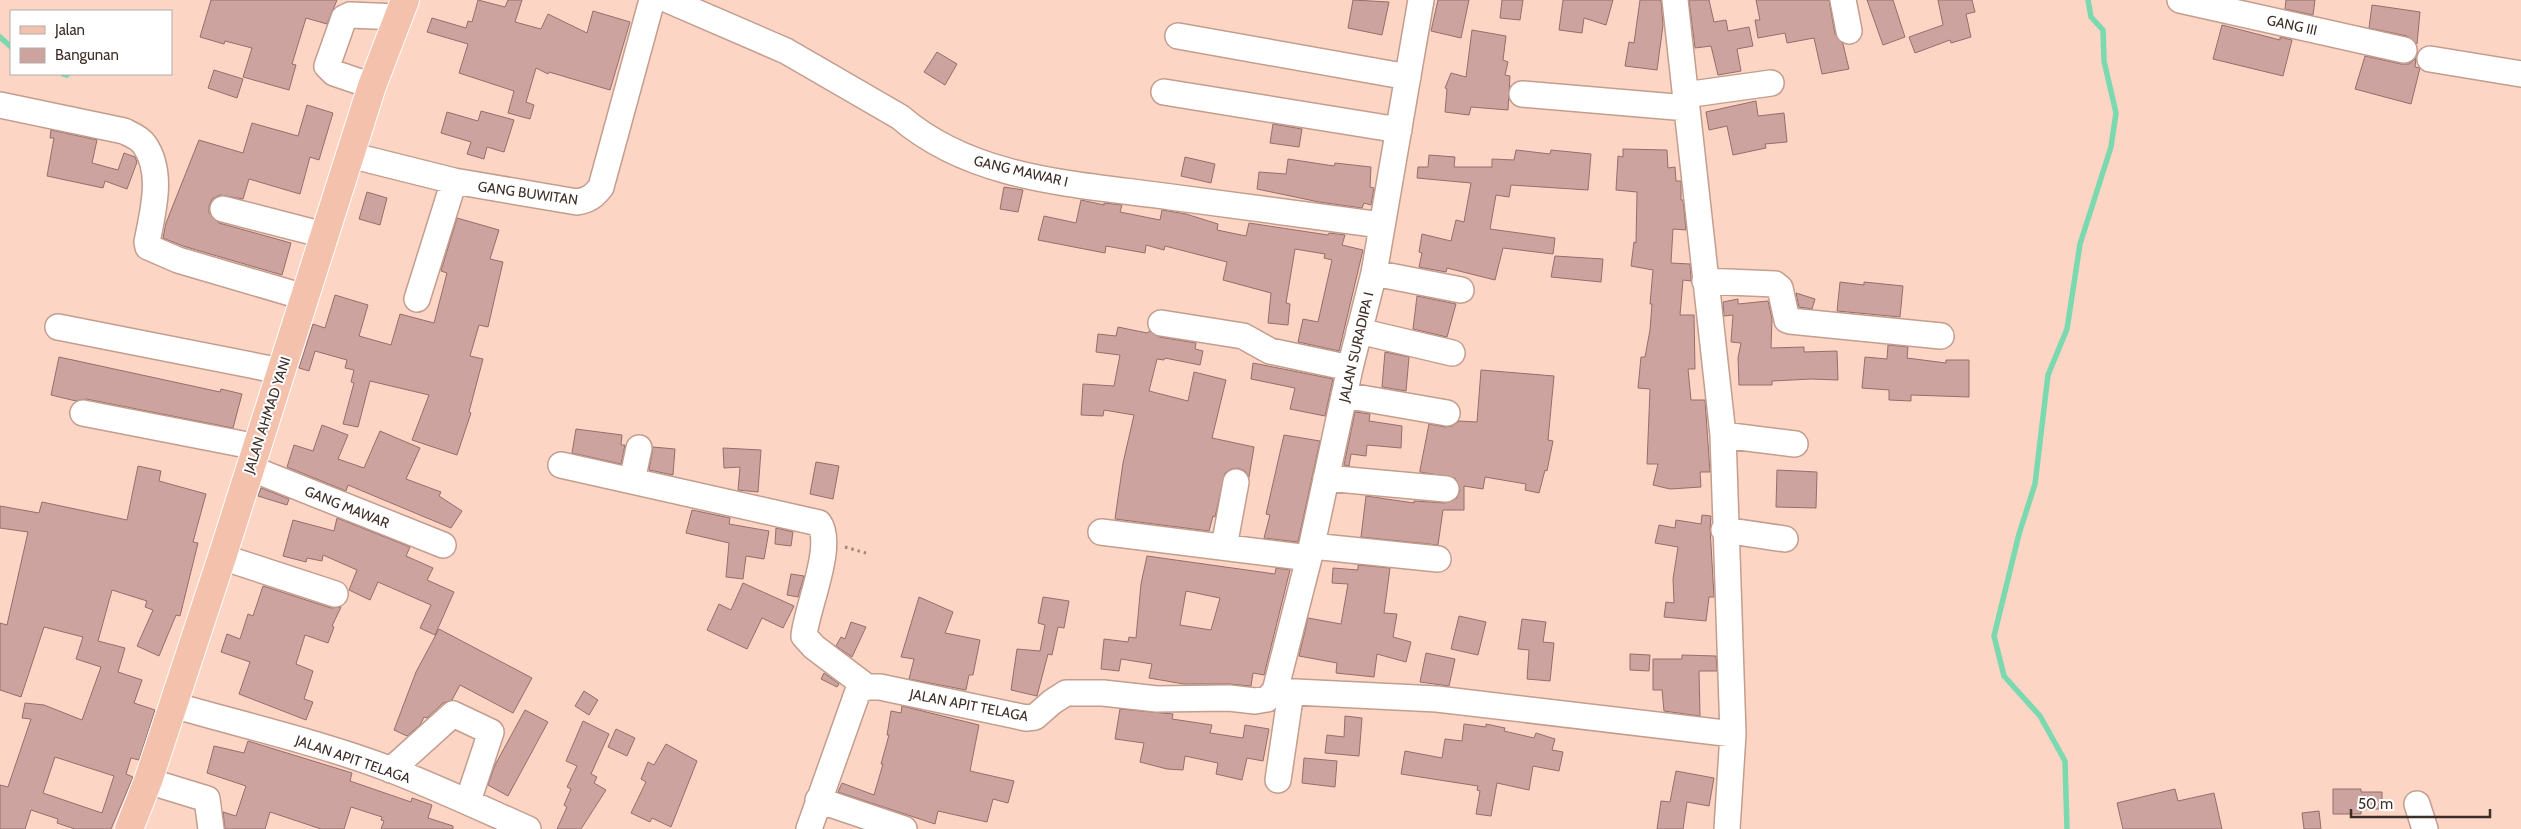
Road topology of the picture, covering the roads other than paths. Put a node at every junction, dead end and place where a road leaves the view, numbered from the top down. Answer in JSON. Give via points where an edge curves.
{"nodes":[{"id":1,"x":652,"y":0,"type":"edge"},
{"id":2,"x":668,"y":0,"type":"edge"},
{"id":3,"x":1421,"y":0,"type":"edge"},
{"id":4,"x":1675,"y":0,"type":"edge"},
{"id":5,"x":1843,"y":0,"type":"edge"},
{"id":6,"x":2180,"y":0,"type":"edge"},
{"id":7,"x":401,"y":9,"type":"edge"},
{"id":8,"x":1850,"y":31,"type":"dead end"},
{"id":9,"x":1178,"y":36,"type":"dead end"},
{"id":10,"x":2404,"y":50,"type":"dead end"},
{"id":11,"x":2430,"y":59,"type":"dead end"},
{"id":12,"x":2521,"y":74,"type":"edge"},
{"id":13,"x":1408,"y":77,"type":"junction"},
{"id":14,"x":1771,"y":83,"type":"dead end"},
{"id":15,"x":372,"y":86,"type":"junction"},
{"id":16,"x":1164,"y":92,"type":"dead end"},
{"id":17,"x":1522,"y":94,"type":"dead end"},
{"id":18,"x":1686,"y":102,"type":"junction"},
{"id":19,"x":0,"y":105,"type":"edge"},
{"id":20,"x":1399,"y":130,"type":"junction"},
{"id":21,"x":350,"y":155,"type":"junction"},
{"id":22,"x":454,"y":181,"type":"junction"},
{"id":23,"x":223,"y":209,"type":"dead end"},
{"id":24,"x":1382,"y":225,"type":"junction"},
{"id":25,"x":324,"y":235,"type":"junction"},
{"id":26,"x":1374,"y":273,"type":"junction"},
{"id":27,"x":1705,"y":282,"type":"junction"},
{"id":28,"x":1461,"y":290,"type":"dead end"},
{"id":29,"x":304,"y":297,"type":"junction"},
{"id":30,"x":417,"y":299,"type":"dead end"},
{"id":31,"x":1160,"y":324,"type":"dead end"},
{"id":32,"x":58,"y":327,"type":"dead end"},
{"id":33,"x":1359,"y":332,"type":"junction"},
{"id":34,"x":1941,"y":336,"type":"dead end"},
{"id":35,"x":1452,"y":353,"type":"dead end"},
{"id":36,"x":1350,"y":368,"type":"junction"},
{"id":37,"x":281,"y":371,"type":"junction"},
{"id":38,"x":1344,"y":395,"type":"junction"},
{"id":39,"x":83,"y":413,"type":"dead end"},
{"id":40,"x":1447,"y":413,"type":"dead end"},
{"id":41,"x":1723,"y":435,"type":"junction"},
{"id":42,"x":1795,"y":444,"type":"dead end"},
{"id":43,"x":639,"y":448,"type":"dead end"},
{"id":44,"x":254,"y":457,"type":"junction"},
{"id":45,"x":561,"y":465,"type":"dead end"},
{"id":46,"x":1326,"y":478,"type":"junction"},
{"id":47,"x":632,"y":481,"type":"junction"},
{"id":48,"x":1236,"y":482,"type":"dead end"},
{"id":49,"x":1446,"y":489,"type":"dead end"},
{"id":50,"x":1724,"y":530,"type":"junction"},
{"id":51,"x":1101,"y":532,"type":"dead end"},
{"id":52,"x":1785,"y":539,"type":"dead end"},
{"id":53,"x":443,"y":546,"type":"dead end"},
{"id":54,"x":1224,"y":548,"type":"junction"},
{"id":55,"x":1310,"y":552,"type":"junction"},
{"id":56,"x":222,"y":557,"type":"junction"},
{"id":57,"x":1438,"y":559,"type":"dead end"},
{"id":58,"x":335,"y":594,"type":"dead end"},
{"id":59,"x":868,"y":687,"type":"junction"},
{"id":60,"x":1283,"y":692,"type":"junction"},
{"id":61,"x":173,"y":705,"type":"junction"},
{"id":62,"x":1733,"y":734,"type":"junction"},
{"id":63,"x":391,"y":770,"type":"junction"},
{"id":64,"x":1278,"y":780,"type":"dead end"},
{"id":65,"x":148,"y":781,"type":"junction"},
{"id":66,"x":818,"y":800,"type":"junction"},
{"id":67,"x":468,"y":801,"type":"junction"},
{"id":68,"x":2417,"y":804,"type":"dead end"},
{"id":69,"x":498,"y":823,"type":"edge"},
{"id":70,"x":129,"y":829,"type":"edge"},
{"id":71,"x":210,"y":829,"type":"edge"},
{"id":72,"x":528,"y":829,"type":"edge"},
{"id":73,"x":808,"y":829,"type":"edge"},
{"id":74,"x":904,"y":829,"type":"edge"},
{"id":75,"x":1727,"y":829,"type":"edge"},
{"id":76,"x":2425,"y":829,"type":"edge"}],
"edges":[{"from":1,"to":22,"type":"street","name":"GANG BUWITAN","via":[[600,187],[595,194],[578,202]]},
{"from":2,"to":24,"type":"street","name":"GANG MAWAR I","via":[[786,51],[971,161],[1049,180]]},
{"from":3,"to":13,"type":"street","name":"JALAN SURADIPA I"},
{"from":4,"to":18,"type":"street"},
{"from":5,"to":8,"type":"street"},
{"from":6,"to":10,"type":"street","name":"GANG III"},
{"from":7,"to":15,"type":"main road","name":"JALAN AHMAD YANI"},
{"from":7,"to":15,"type":"street","via":[[344,18],[327,66],[334,73]]},
{"from":9,"to":13,"type":"street"},
{"from":11,"to":12,"type":"street"},
{"from":13,"to":20,"type":"street","name":"JALAN SURADIPA I"},
{"from":14,"to":18,"type":"street"},
{"from":15,"to":21,"type":"main road","name":"JALAN AHMAD YANI"},
{"from":16,"to":20,"type":"street"},
{"from":17,"to":18,"type":"street"},
{"from":18,"to":27,"type":"street"},
{"from":19,"to":29,"type":"street","via":[[124,131],[141,141],[156,181],[148,247],[178,260]]},
{"from":20,"to":24,"type":"street","name":"JALAN SURADIPA I"},
{"from":21,"to":22,"type":"street","name":"GANG BUWITAN"},
{"from":21,"to":25,"type":"main road","name":"JALAN AHMAD YANI"},
{"from":22,"to":30,"type":"street"},
{"from":23,"to":25,"type":"street"},
{"from":24,"to":26,"type":"street","name":"JALAN SURADIPA I"},
{"from":25,"to":29,"type":"main road","name":"JALAN AHMAD YANI"},
{"from":26,"to":28,"type":"street"},
{"from":26,"to":33,"type":"street","name":"JALAN SURADIPA I"},
{"from":27,"to":34,"type":"street","via":[[1775,284],[1780,288],[1787,320]]},
{"from":27,"to":41,"type":"street"},
{"from":29,"to":37,"type":"main road","name":"JALAN AHMAD YANI"},
{"from":31,"to":36,"type":"street","via":[[1243,336],[1270,351]]},
{"from":32,"to":37,"type":"street"},
{"from":33,"to":35,"type":"street"},
{"from":33,"to":36,"type":"street","name":"JALAN SURADIPA I"},
{"from":36,"to":38,"type":"street","name":"JALAN SURADIPA I"},
{"from":37,"to":44,"type":"main road","name":"JALAN AHMAD YANI"},
{"from":38,"to":40,"type":"street"},
{"from":38,"to":46,"type":"street","name":"JALAN SURADIPA I"},
{"from":39,"to":44,"type":"street","name":"GANG MAWAR"},
{"from":41,"to":42,"type":"street"},
{"from":41,"to":50,"type":"street"},
{"from":43,"to":47,"type":"street"},
{"from":44,"to":53,"type":"street","name":"GANG MAWAR"},
{"from":44,"to":56,"type":"main road","name":"JALAN AHMAD YANI"},
{"from":45,"to":47,"type":"street"},
{"from":46,"to":49,"type":"street"},
{"from":46,"to":55,"type":"street","name":"JALAN SURADIPA I"},
{"from":47,"to":59,"type":"street","via":[[819,523],[824,544],[804,636]]},
{"from":48,"to":54,"type":"street"},
{"from":50,"to":52,"type":"street"},
{"from":50,"to":62,"type":"street"},
{"from":51,"to":54,"type":"street"},
{"from":54,"to":55,"type":"street"},
{"from":55,"to":57,"type":"street"},
{"from":55,"to":60,"type":"street","name":"JALAN SURADIPA I"},
{"from":56,"to":58,"type":"street"},
{"from":56,"to":61,"type":"main road","name":"JALAN AHMAD YANI"},
{"from":59,"to":60,"type":"street","name":"JALAN APIT TELAGA","via":[[1026,718],[1035,718],[1066,693],[1255,701]]},
{"from":59,"to":66,"type":"street","via":[[858,691]]},
{"from":60,"to":62,"type":"street","via":[[1437,699]]},
{"from":60,"to":64,"type":"street","name":"JALAN SURADIPA I"},
{"from":61,"to":63,"type":"street","name":"JALAN APIT TELAGA","via":[[311,743]]},
{"from":61,"to":65,"type":"main road","name":"JALAN AHMAD YANI"},
{"from":62,"to":75,"type":"street"},
{"from":63,"to":67,"type":"street","name":"JALAN APIT TELAGA"},
{"from":63,"to":67,"type":"street","via":[[452,714],[491,732]]},
{"from":65,"to":70,"type":"main road","name":"JALAN AHMAD YANI"},
{"from":65,"to":71,"type":"street","via":[[207,799]]},
{"from":66,"to":73,"type":"street"},
{"from":66,"to":74,"type":"street"},
{"from":67,"to":69,"type":"street","name":"JALAN APIT TELAGA"},
{"from":68,"to":76,"type":"street"},
{"from":69,"to":72,"type":"street","name":"JALAN APIT TELAGA"}]}
